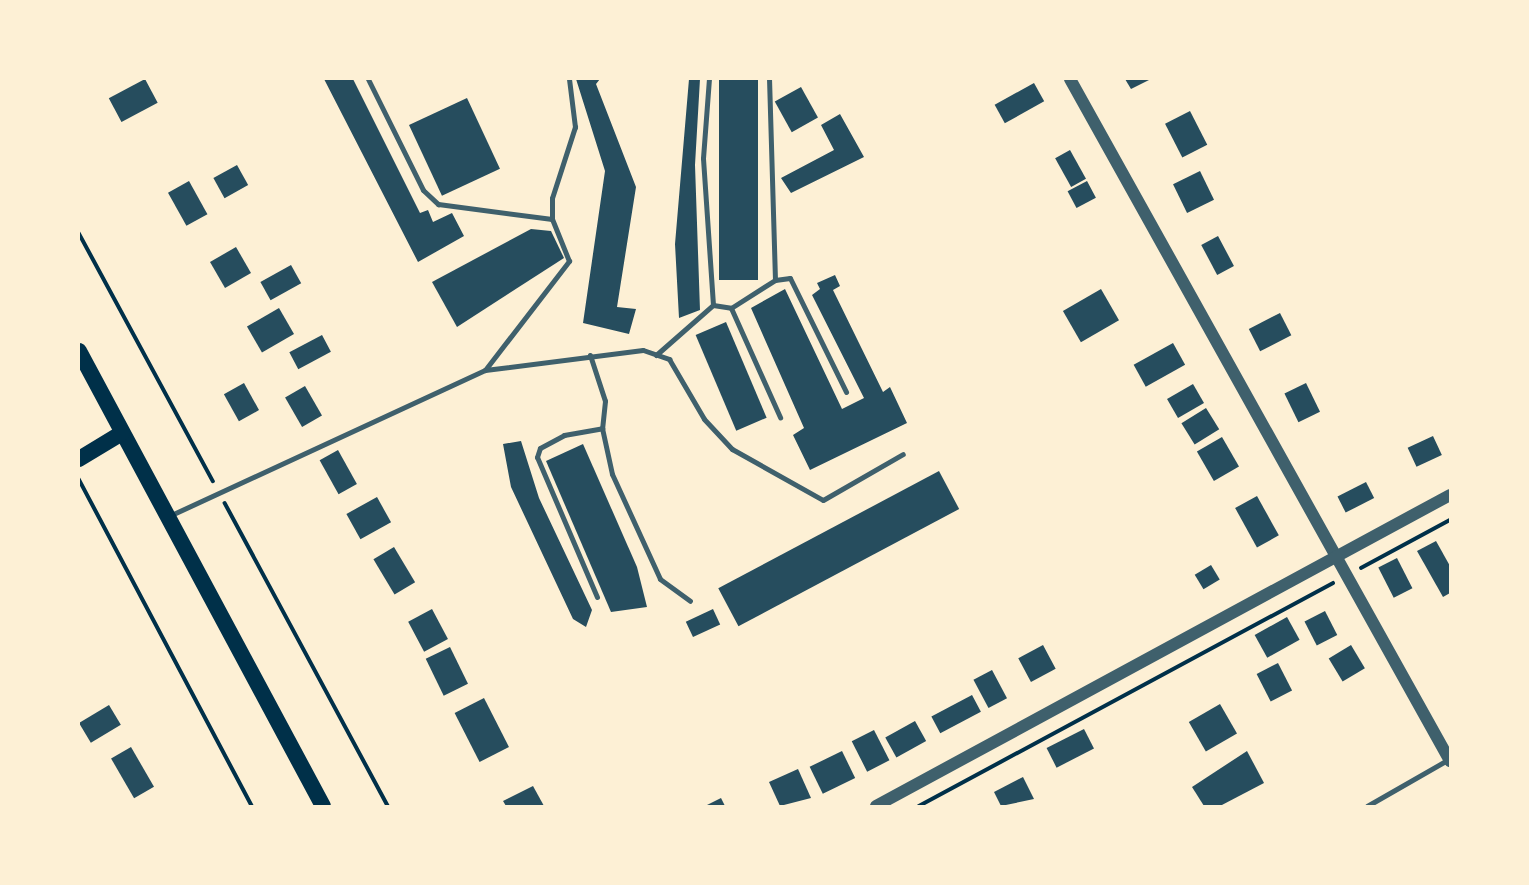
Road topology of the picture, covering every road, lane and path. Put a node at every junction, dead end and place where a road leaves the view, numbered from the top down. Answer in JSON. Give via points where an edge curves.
{"nodes":[{"id":1,"x":368,"y":79,"type":"edge"},
{"id":2,"x":569,"y":79,"type":"edge"},
{"id":3,"x":709,"y":79,"type":"edge"},
{"id":4,"x":769,"y":79,"type":"edge"},
{"id":5,"x":1070,"y":79,"type":"edge"},
{"id":6,"x":552,"y":219,"type":"junction"},
{"id":7,"x":79,"y":233,"type":"edge"},
{"id":8,"x":775,"y":280,"type":"junction"},
{"id":9,"x":713,"y":305,"type":"junction"},
{"id":10,"x":731,"y":308,"type":"junction"},
{"id":11,"x":79,"y":351,"type":"edge"},
{"id":12,"x":590,"y":355,"type":"junction"},
{"id":13,"x":656,"y":355,"type":"junction"},
{"id":14,"x":485,"y":370,"type":"junction"},
{"id":15,"x":846,"y":392,"type":"dead end"},
{"id":16,"x":780,"y":417,"type":"dead end"},
{"id":17,"x":602,"y":428,"type":"junction"},
{"id":18,"x":122,"y":433,"type":"junction"},
{"id":19,"x":903,"y":454,"type":"dead end"},
{"id":20,"x":79,"y":459,"type":"edge"},
{"id":21,"x":79,"y":479,"type":"edge"},
{"id":22,"x":217,"y":489,"type":"junction"},
{"id":23,"x":1450,"y":495,"type":"edge"},
{"id":24,"x":167,"y":518,"type":"junction"},
{"id":25,"x":1450,"y":520,"type":"edge"},
{"id":26,"x":1335,"y":558,"type":"junction"},
{"id":27,"x":1346,"y":576,"type":"junction"},
{"id":28,"x":597,"y":597,"type":"dead end"},
{"id":29,"x":690,"y":601,"type":"dead end"},
{"id":30,"x":1450,"y":760,"type":"edge"},
{"id":31,"x":252,"y":806,"type":"edge"},
{"id":32,"x":323,"y":806,"type":"edge"},
{"id":33,"x":388,"y":806,"type":"edge"},
{"id":34,"x":876,"y":806,"type":"edge"},
{"id":35,"x":919,"y":806,"type":"edge"},
{"id":36,"x":1367,"y":806,"type":"edge"}],
"edges":[{"from":1,"to":6,"type":"lane","via":[[423,190],[438,204]]},
{"from":2,"to":6,"type":"lane","via":[[575,127],[552,198]]},
{"from":3,"to":9,"type":"lane","via":[[704,158]]},
{"from":4,"to":8,"type":"lane"},
{"from":5,"to":26,"type":"street"},
{"from":6,"to":14,"type":"lane","via":[[569,261]]},
{"from":7,"to":22,"type":"path"},
{"from":8,"to":10,"type":"lane"},
{"from":8,"to":15,"type":"lane","via":[[790,278]]},
{"from":9,"to":10,"type":"lane"},
{"from":9,"to":13,"type":"lane"},
{"from":10,"to":16,"type":"lane"},
{"from":11,"to":18,"type":"main road"},
{"from":12,"to":13,"type":"lane"},
{"from":12,"to":14,"type":"lane"},
{"from":12,"to":17,"type":"lane","via":[[605,401]]},
{"from":13,"to":19,"type":"lane","via":[[669,359],[704,419],[732,449],[822,499]]},
{"from":14,"to":22,"type":"lane"},
{"from":17,"to":28,"type":"lane","via":[[564,435],[540,448],[537,457]]},
{"from":17,"to":29,"type":"lane","via":[[612,474],[660,579]]},
{"from":18,"to":20,"type":"main road"},
{"from":18,"to":24,"type":"main road"},
{"from":21,"to":31,"type":"path"},
{"from":22,"to":24,"type":"lane"},
{"from":22,"to":33,"type":"path"},
{"from":23,"to":26,"type":"street"},
{"from":24,"to":32,"type":"main road"},
{"from":25,"to":27,"type":"path"},
{"from":26,"to":27,"type":"street"},
{"from":26,"to":34,"type":"street"},
{"from":27,"to":30,"type":"street"},
{"from":27,"to":35,"type":"path"},
{"from":30,"to":36,"type":"lane"}]}
